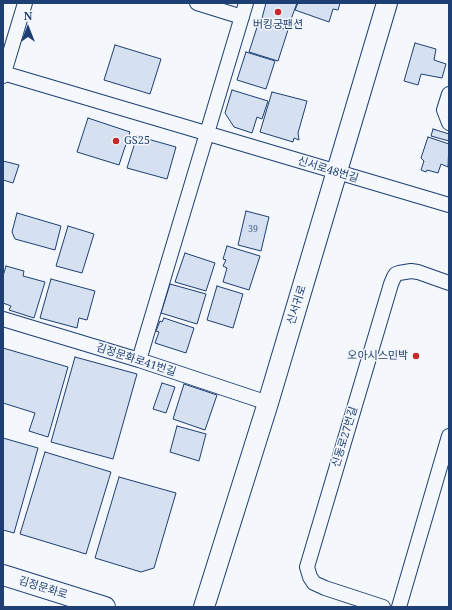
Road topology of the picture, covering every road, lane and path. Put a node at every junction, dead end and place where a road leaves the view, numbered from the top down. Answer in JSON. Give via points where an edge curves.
{"nodes":[{"id":1,"x":25,"y":3,"type":"edge"},
{"id":2,"x":196,"y":3,"type":"edge"},
{"id":3,"x":246,"y":3,"type":"edge"},
{"id":4,"x":387,"y":3,"type":"edge"},
{"id":5,"x":242,"y":17,"type":"junction"},
{"id":6,"x":3,"y":74,"type":"edge"},
{"id":7,"x":449,"y":94,"type":"edge"},
{"id":8,"x":449,"y":124,"type":"edge"},
{"id":9,"x":208,"y":134,"type":"junction"},
{"id":10,"x":337,"y":172,"type":"junction"},
{"id":11,"x":449,"y":205,"type":"edge"},
{"id":12,"x":449,"y":283,"type":"edge"},
{"id":13,"x":3,"y":319,"type":"edge"},
{"id":14,"x":139,"y":360,"type":"junction"},
{"id":15,"x":268,"y":403,"type":"junction"},
{"id":16,"x":449,"y":436,"type":"edge"},
{"id":17,"x":3,"y":575,"type":"edge"},
{"id":18,"x":105,"y":607,"type":"edge"},
{"id":19,"x":204,"y":607,"type":"edge"},
{"id":20,"x":382,"y":607,"type":"edge"},
{"id":21,"x":399,"y":607,"type":"edge"}],
"edges":[{"from":1,"to":6,"type":"street"},
{"from":2,"to":5,"type":"street"},
{"from":3,"to":5,"type":"street"},
{"from":4,"to":10,"type":"street","name":"신서귀로"},
{"from":5,"to":9,"type":"street"},
{"from":6,"to":9,"type":"street","name":"신서로48번길"},
{"from":7,"to":8,"type":"street","via":[[444,110]]},
{"from":9,"to":10,"type":"street","name":"신서로48번길"},
{"from":9,"to":14,"type":"street"},
{"from":10,"to":11,"type":"street","name":"신서로48번길"},
{"from":10,"to":15,"type":"street","name":"신서귀로"},
{"from":12,"to":20,"type":"street","name":"신동로27번길","via":[[411,271],[396,274],[394,277],[307,567],[314,583]]},
{"from":13,"to":14,"type":"street","name":"김정문화로41번길"},
{"from":14,"to":15,"type":"street","name":"김정문화로41번길"},
{"from":15,"to":19,"type":"street","name":"신서귀로"},
{"from":16,"to":21,"type":"street"},
{"from":17,"to":18,"type":"street","name":"김정문화로"}]}
